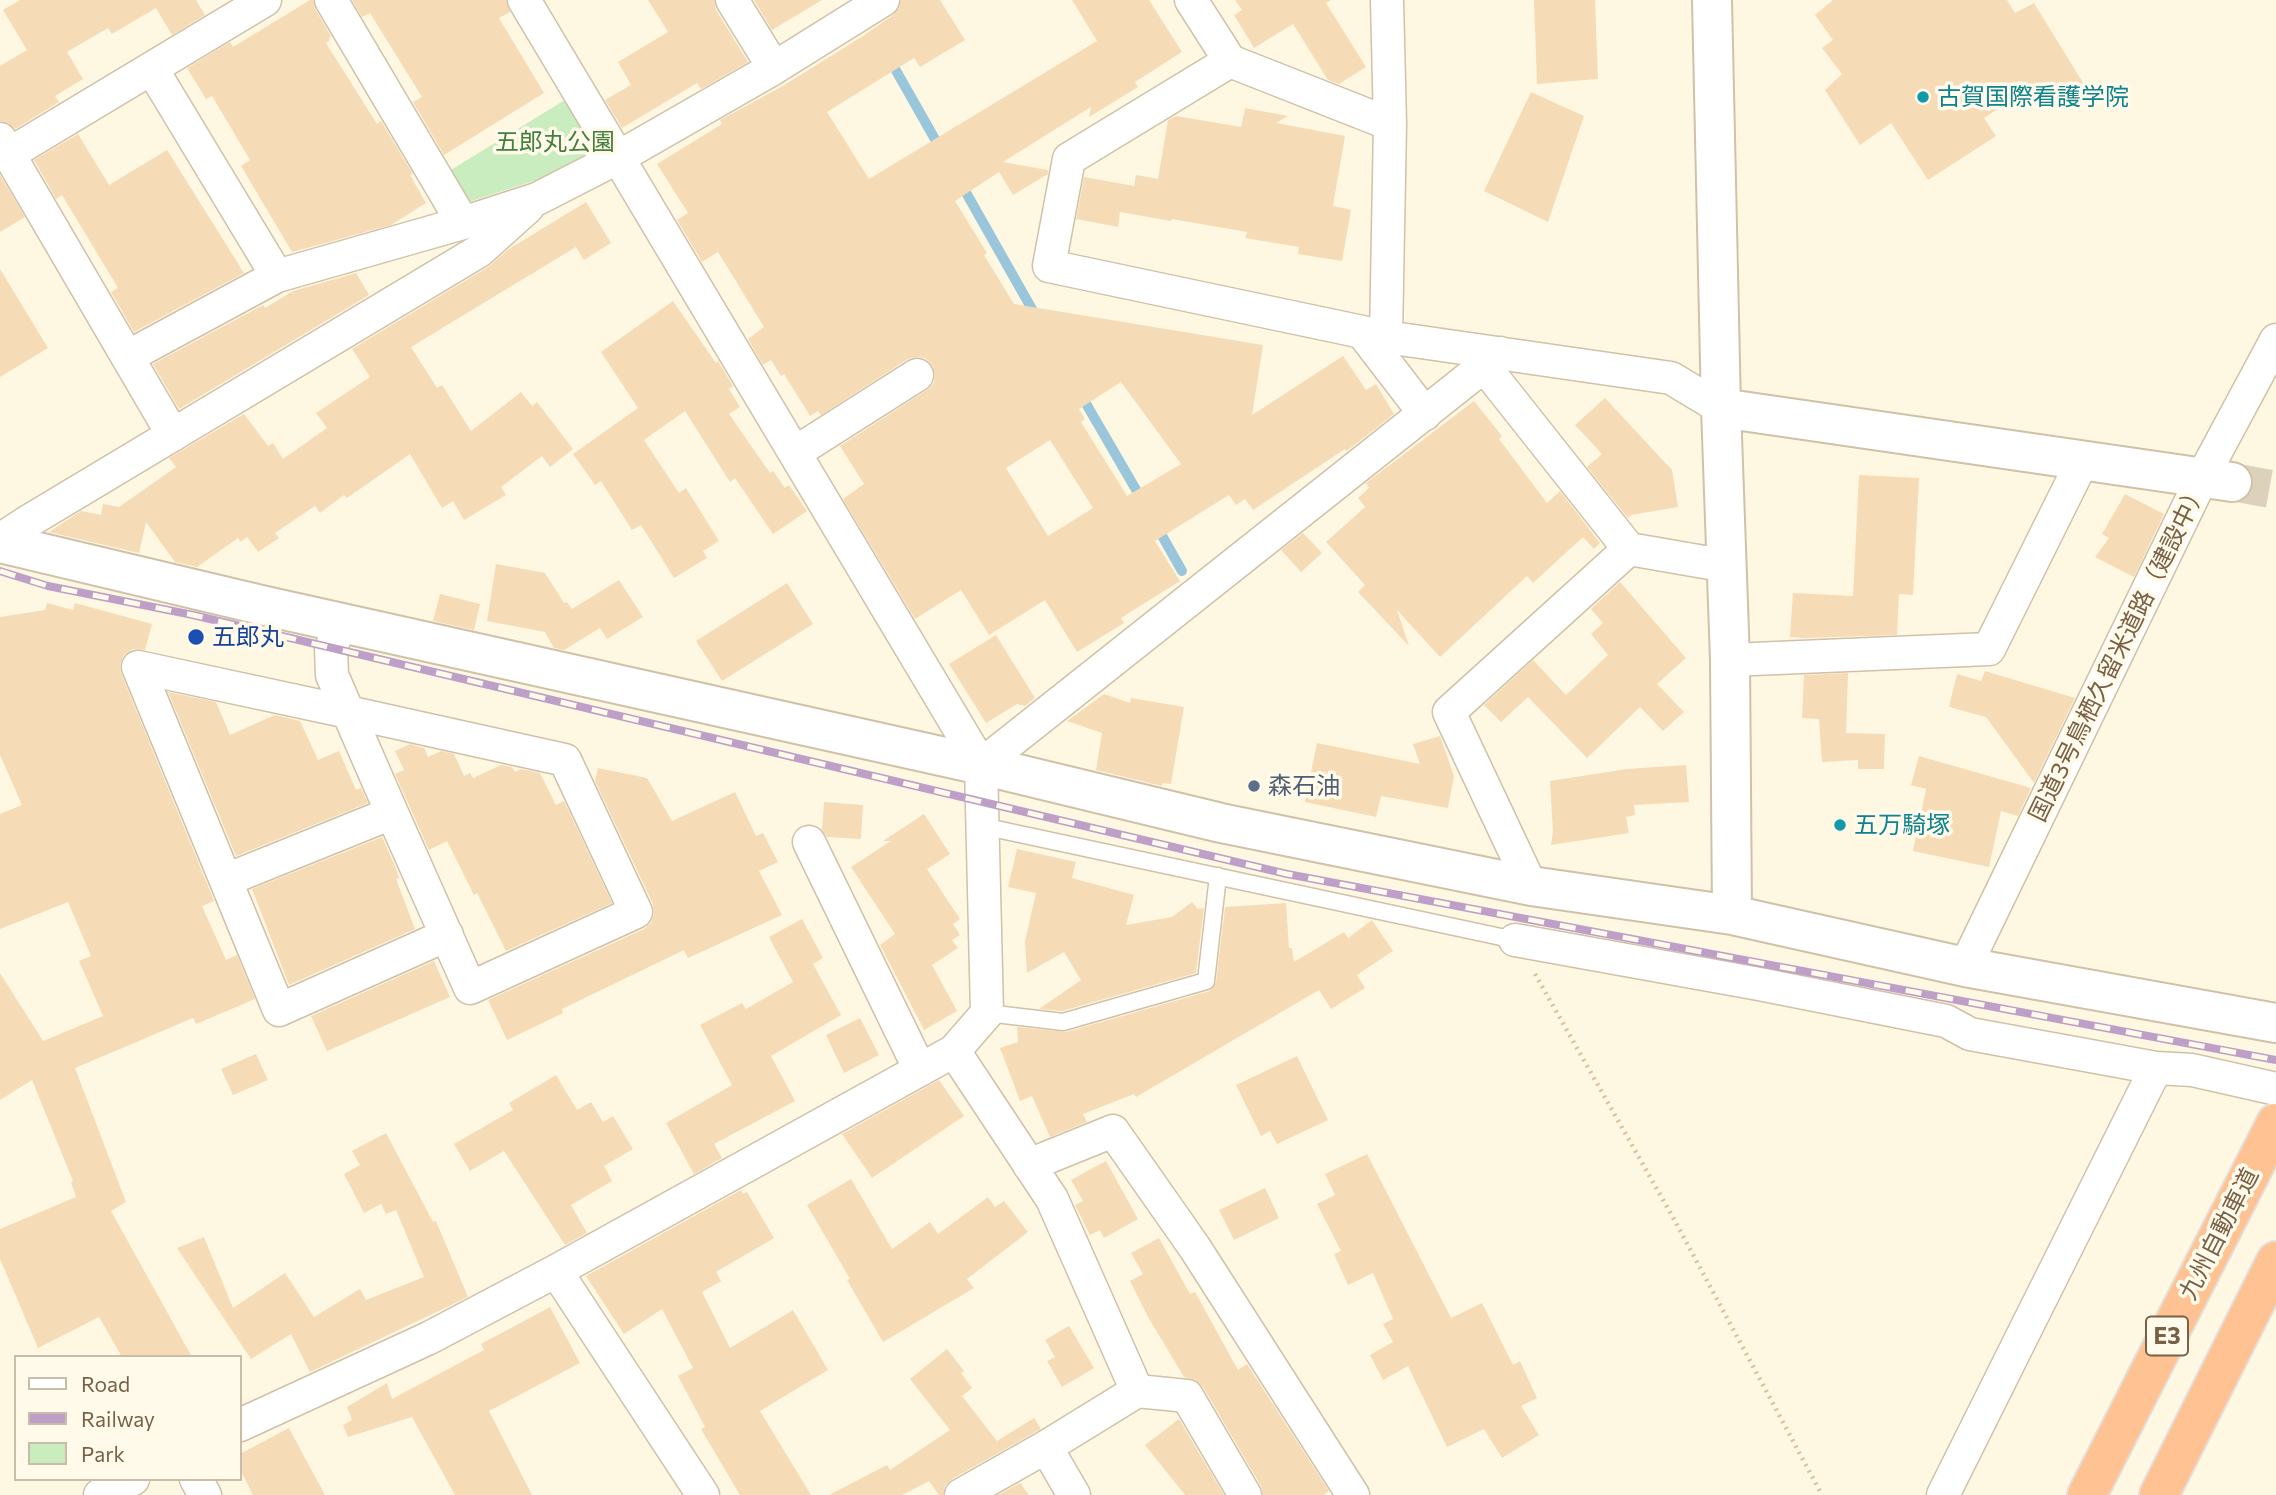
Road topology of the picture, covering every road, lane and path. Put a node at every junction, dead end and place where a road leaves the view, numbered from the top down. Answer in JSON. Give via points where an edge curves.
{"nodes":[{"id":1,"x":265,"y":0,"type":"edge"},
{"id":2,"x":331,"y":0,"type":"edge"},
{"id":3,"x":524,"y":0,"type":"edge"},
{"id":4,"x":732,"y":0,"type":"edge"},
{"id":5,"x":883,"y":0,"type":"edge"},
{"id":6,"x":1191,"y":0,"type":"edge"},
{"id":7,"x":1387,"y":0,"type":"edge"},
{"id":8,"x":1712,"y":0,"type":"edge"},
{"id":9,"x":1230,"y":61,"type":"junction"},
{"id":10,"x":774,"y":68,"type":"junction"},
{"id":11,"x":152,"y":69,"type":"junction"},
{"id":12,"x":1390,"y":124,"type":"junction"},
{"id":13,"x":4,"y":147,"type":"edge"},
{"id":14,"x":619,"y":157,"type":"junction"},
{"id":15,"x":537,"y":199,"type":"junction"},
{"id":16,"x":463,"y":223,"type":"junction"},
{"id":17,"x":277,"y":276,"type":"junction"},
{"id":18,"x":1374,"y":335,"type":"junction"},
{"id":19,"x":2276,"y":340,"type":"edge"},
{"id":20,"x":129,"y":356,"type":"junction"},
{"id":21,"x":1492,"y":359,"type":"junction"},
{"id":22,"x":917,"y":375,"type":"dead end"},
{"id":23,"x":1721,"y":408,"type":"junction"},
{"id":24,"x":1425,"y":414,"type":"junction"},
{"id":25,"x":173,"y":435,"type":"junction"},
{"id":26,"x":796,"y":452,"type":"junction"},
{"id":27,"x":2083,"y":460,"type":"junction"},
{"id":28,"x":2218,"y":479,"type":"junction"},
{"id":29,"x":0,"y":541,"type":"edge"},
{"id":30,"x":1629,"y":549,"type":"junction"},
{"id":31,"x":1727,"y":566,"type":"junction"},
{"id":32,"x":341,"y":623,"type":"junction"},
{"id":33,"x":1730,"y":660,"type":"junction"},
{"id":34,"x":348,"y":712,"type":"junction"},
{"id":35,"x":981,"y":765,"type":"junction"},
{"id":36,"x":392,"y":813,"type":"junction"},
{"id":37,"x":982,"y":825,"type":"junction"},
{"id":38,"x":809,"y":842,"type":"dead end"},
{"id":39,"x":1218,"y":876,"type":"junction"},
{"id":40,"x":226,"y":880,"type":"junction"},
{"id":41,"x":1531,"y":886,"type":"junction"},
{"id":42,"x":1732,"y":915,"type":"junction"},
{"id":43,"x":447,"y":935,"type":"junction"},
{"id":44,"x":1516,"y":940,"type":"junction"},
{"id":45,"x":1965,"y":967,"type":"junction"},
{"id":46,"x":987,"y":1013,"type":"junction"},
{"id":47,"x":2276,"y":1023,"type":"edge"},
{"id":48,"x":954,"y":1051,"type":"junction"},
{"id":49,"x":2156,"y":1068,"type":"junction"},
{"id":50,"x":920,"y":1070,"type":"junction"},
{"id":51,"x":2276,"y":1088,"type":"edge"},
{"id":52,"x":2276,"y":1123,"type":"edge"},
{"id":53,"x":1029,"y":1165,"type":"junction"},
{"id":54,"x":2276,"y":1261,"type":"edge"},
{"id":55,"x":556,"y":1271,"type":"junction"},
{"id":56,"x":1137,"y":1391,"type":"junction"},
{"id":57,"x":242,"y":1424,"type":"edge"},
{"id":58,"x":1046,"y":1447,"type":"junction"},
{"id":59,"x":129,"y":1481,"type":"edge"},
{"id":60,"x":100,"y":1495,"type":"edge"},
{"id":61,"x":703,"y":1495,"type":"edge"},
{"id":62,"x":961,"y":1495,"type":"edge"},
{"id":63,"x":1074,"y":1495,"type":"edge"},
{"id":64,"x":1245,"y":1495,"type":"edge"},
{"id":65,"x":1353,"y":1495,"type":"edge"},
{"id":66,"x":1822,"y":1495,"type":"edge"},
{"id":67,"x":1943,"y":1495,"type":"edge"},
{"id":68,"x":2087,"y":1495,"type":"edge"},
{"id":69,"x":2159,"y":1495,"type":"edge"}],
"edges":[{"from":1,"to":11,"type":"street"},
{"from":2,"to":16,"type":"street"},
{"from":3,"to":14,"type":"street"},
{"from":4,"to":10,"type":"street"},
{"from":5,"to":10,"type":"street"},
{"from":6,"to":9,"type":"street"},
{"from":7,"to":12,"type":"street"},
{"from":8,"to":23,"type":"street"},
{"from":9,"to":12,"type":"street"},
{"from":9,"to":18,"type":"street","via":[[1069,159],[1049,267]]},
{"from":10,"to":14,"type":"street"},
{"from":11,"to":13,"type":"street"},
{"from":11,"to":17,"type":"street"},
{"from":12,"to":18,"type":"street"},
{"from":13,"to":20,"type":"street"},
{"from":14,"to":15,"type":"street"},
{"from":14,"to":26,"type":"street"},
{"from":15,"to":16,"type":"street"},
{"from":15,"to":25,"type":"street","via":[[480,251]]},
{"from":16,"to":17,"type":"street"},
{"from":17,"to":20,"type":"street"},
{"from":18,"to":21,"type":"street"},
{"from":18,"to":24,"type":"street"},
{"from":19,"to":28,"type":"street","name":"国道3号鳥栖久留米道路（建設中）"},
{"from":20,"to":25,"type":"street"},
{"from":21,"to":23,"type":"street","via":[[1671,378]]},
{"from":21,"to":24,"type":"street"},
{"from":21,"to":30,"type":"street"},
{"from":22,"to":26,"type":"street"},
{"from":23,"to":27,"type":"street"},
{"from":23,"to":31,"type":"street"},
{"from":24,"to":35,"type":"street"},
{"from":25,"to":29,"type":"street"},
{"from":26,"to":35,"type":"street"},
{"from":27,"to":28,"type":"street"},
{"from":27,"to":33,"type":"street","via":[[1989,649]]},
{"from":28,"to":45,"type":"street","name":"国道3号鳥栖久留米道路（建設中）"},
{"from":29,"to":32,"type":"street"},
{"from":30,"to":31,"type":"street"},
{"from":30,"to":41,"type":"street","via":[[1449,712]]},
{"from":31,"to":33,"type":"street"},
{"from":32,"to":34,"type":"street","via":[[331,648],[332,675]]},
{"from":32,"to":35,"type":"street"},
{"from":33,"to":42,"type":"street"},
{"from":34,"to":36,"type":"street"},
{"from":34,"to":40,"type":"street","via":[[138,667]]},
{"from":34,"to":43,"type":"street","via":[[565,760],[636,912],[470,988]]},
{"from":35,"to":37,"type":"street"},
{"from":35,"to":41,"type":"street","via":[[1221,823]]},
{"from":36,"to":40,"type":"street"},
{"from":36,"to":43,"type":"street"},
{"from":37,"to":39,"type":"lane"},
{"from":37,"to":46,"type":"street"},
{"from":38,"to":50,"type":"street"},
{"from":39,"to":44,"type":"lane"},
{"from":39,"to":46,"type":"lane","via":[[1206,981],[1063,1022]]},
{"from":40,"to":43,"type":"street","via":[[279,1010]]},
{"from":41,"to":42,"type":"street"},
{"from":42,"to":45,"type":"street"},
{"from":44,"to":49,"type":"street","via":[[1786,989],[1946,1021],[1970,1034]]},
{"from":44,"to":66,"type":"path","via":[[1675,1221]]},
{"from":45,"to":47,"type":"street"},
{"from":46,"to":48,"type":"street"},
{"from":48,"to":50,"type":"street"},
{"from":48,"to":53,"type":"street"},
{"from":49,"to":51,"type":"street","via":[[2192,1070]]},
{"from":49,"to":67,"type":"street"},
{"from":50,"to":55,"type":"street"},
{"from":52,"to":68,"type":"highway","name":"九州自動車道","number":"E3"},
{"from":53,"to":56,"type":"street","via":[[1052,1199]]},
{"from":53,"to":65,"type":"street","via":[[1113,1131],[1202,1259]]},
{"from":54,"to":69,"type":"highway","number":"E3"},
{"from":55,"to":57,"type":"street","via":[[429,1338]]},
{"from":55,"to":61,"type":"street"},
{"from":56,"to":58,"type":"street"},
{"from":56,"to":64,"type":"street","via":[[1187,1396]]},
{"from":58,"to":62,"type":"street"},
{"from":58,"to":63,"type":"street"},
{"from":59,"to":60,"type":"street"}]}
